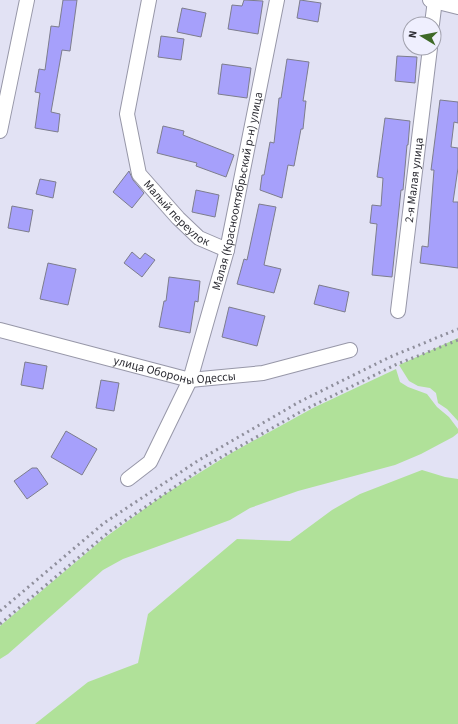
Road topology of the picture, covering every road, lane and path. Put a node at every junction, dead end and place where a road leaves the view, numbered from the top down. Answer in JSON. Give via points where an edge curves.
{"nodes":[{"id":1,"x":27,"y":0,"type":"edge"},
{"id":2,"x":149,"y":0,"type":"edge"},
{"id":3,"x":277,"y":0,"type":"edge"},
{"id":4,"x":433,"y":0,"type":"edge"},
{"id":5,"x":458,"y":7,"type":"edge"},
{"id":6,"x":432,"y":16,"type":"edge"},
{"id":7,"x":429,"y":56,"type":"edge"},
{"id":8,"x":0,"y":131,"type":"edge"},
{"id":9,"x":227,"y":250,"type":"junction"},
{"id":10,"x":398,"y":311,"type":"dead end"},
{"id":11,"x":0,"y":330,"type":"edge"},
{"id":12,"x":350,"y":350,"type":"dead end"},
{"id":13,"x":190,"y":380,"type":"junction"},
{"id":14,"x":128,"y":479,"type":"dead end"}],
"edges":[{"from":1,"to":8,"type":"street"},
{"from":2,"to":9,"type":"street","name":"Малый переулок","via":[[127,114],[138,174],[199,238]]},
{"from":3,"to":9,"type":"street","name":"Малая (Краснооктябрьский р-н) улица"},
{"from":4,"to":5,"type":"street"},
{"from":4,"to":6,"type":"street"},
{"from":7,"to":10,"type":"street","name":"2-я Малая улица"},
{"from":9,"to":13,"type":"street","name":"Малая (Краснооктябрьский р-н) улица"},
{"from":11,"to":13,"type":"street","name":"улица Обороны Одессы"},
{"from":12,"to":13,"type":"street","name":"улица Обороны Одессы","via":[[263,373]]},
{"from":13,"to":14,"type":"street","name":"Малая (Краснооктябрьский р-н) улица","via":[[150,462]]}]}
